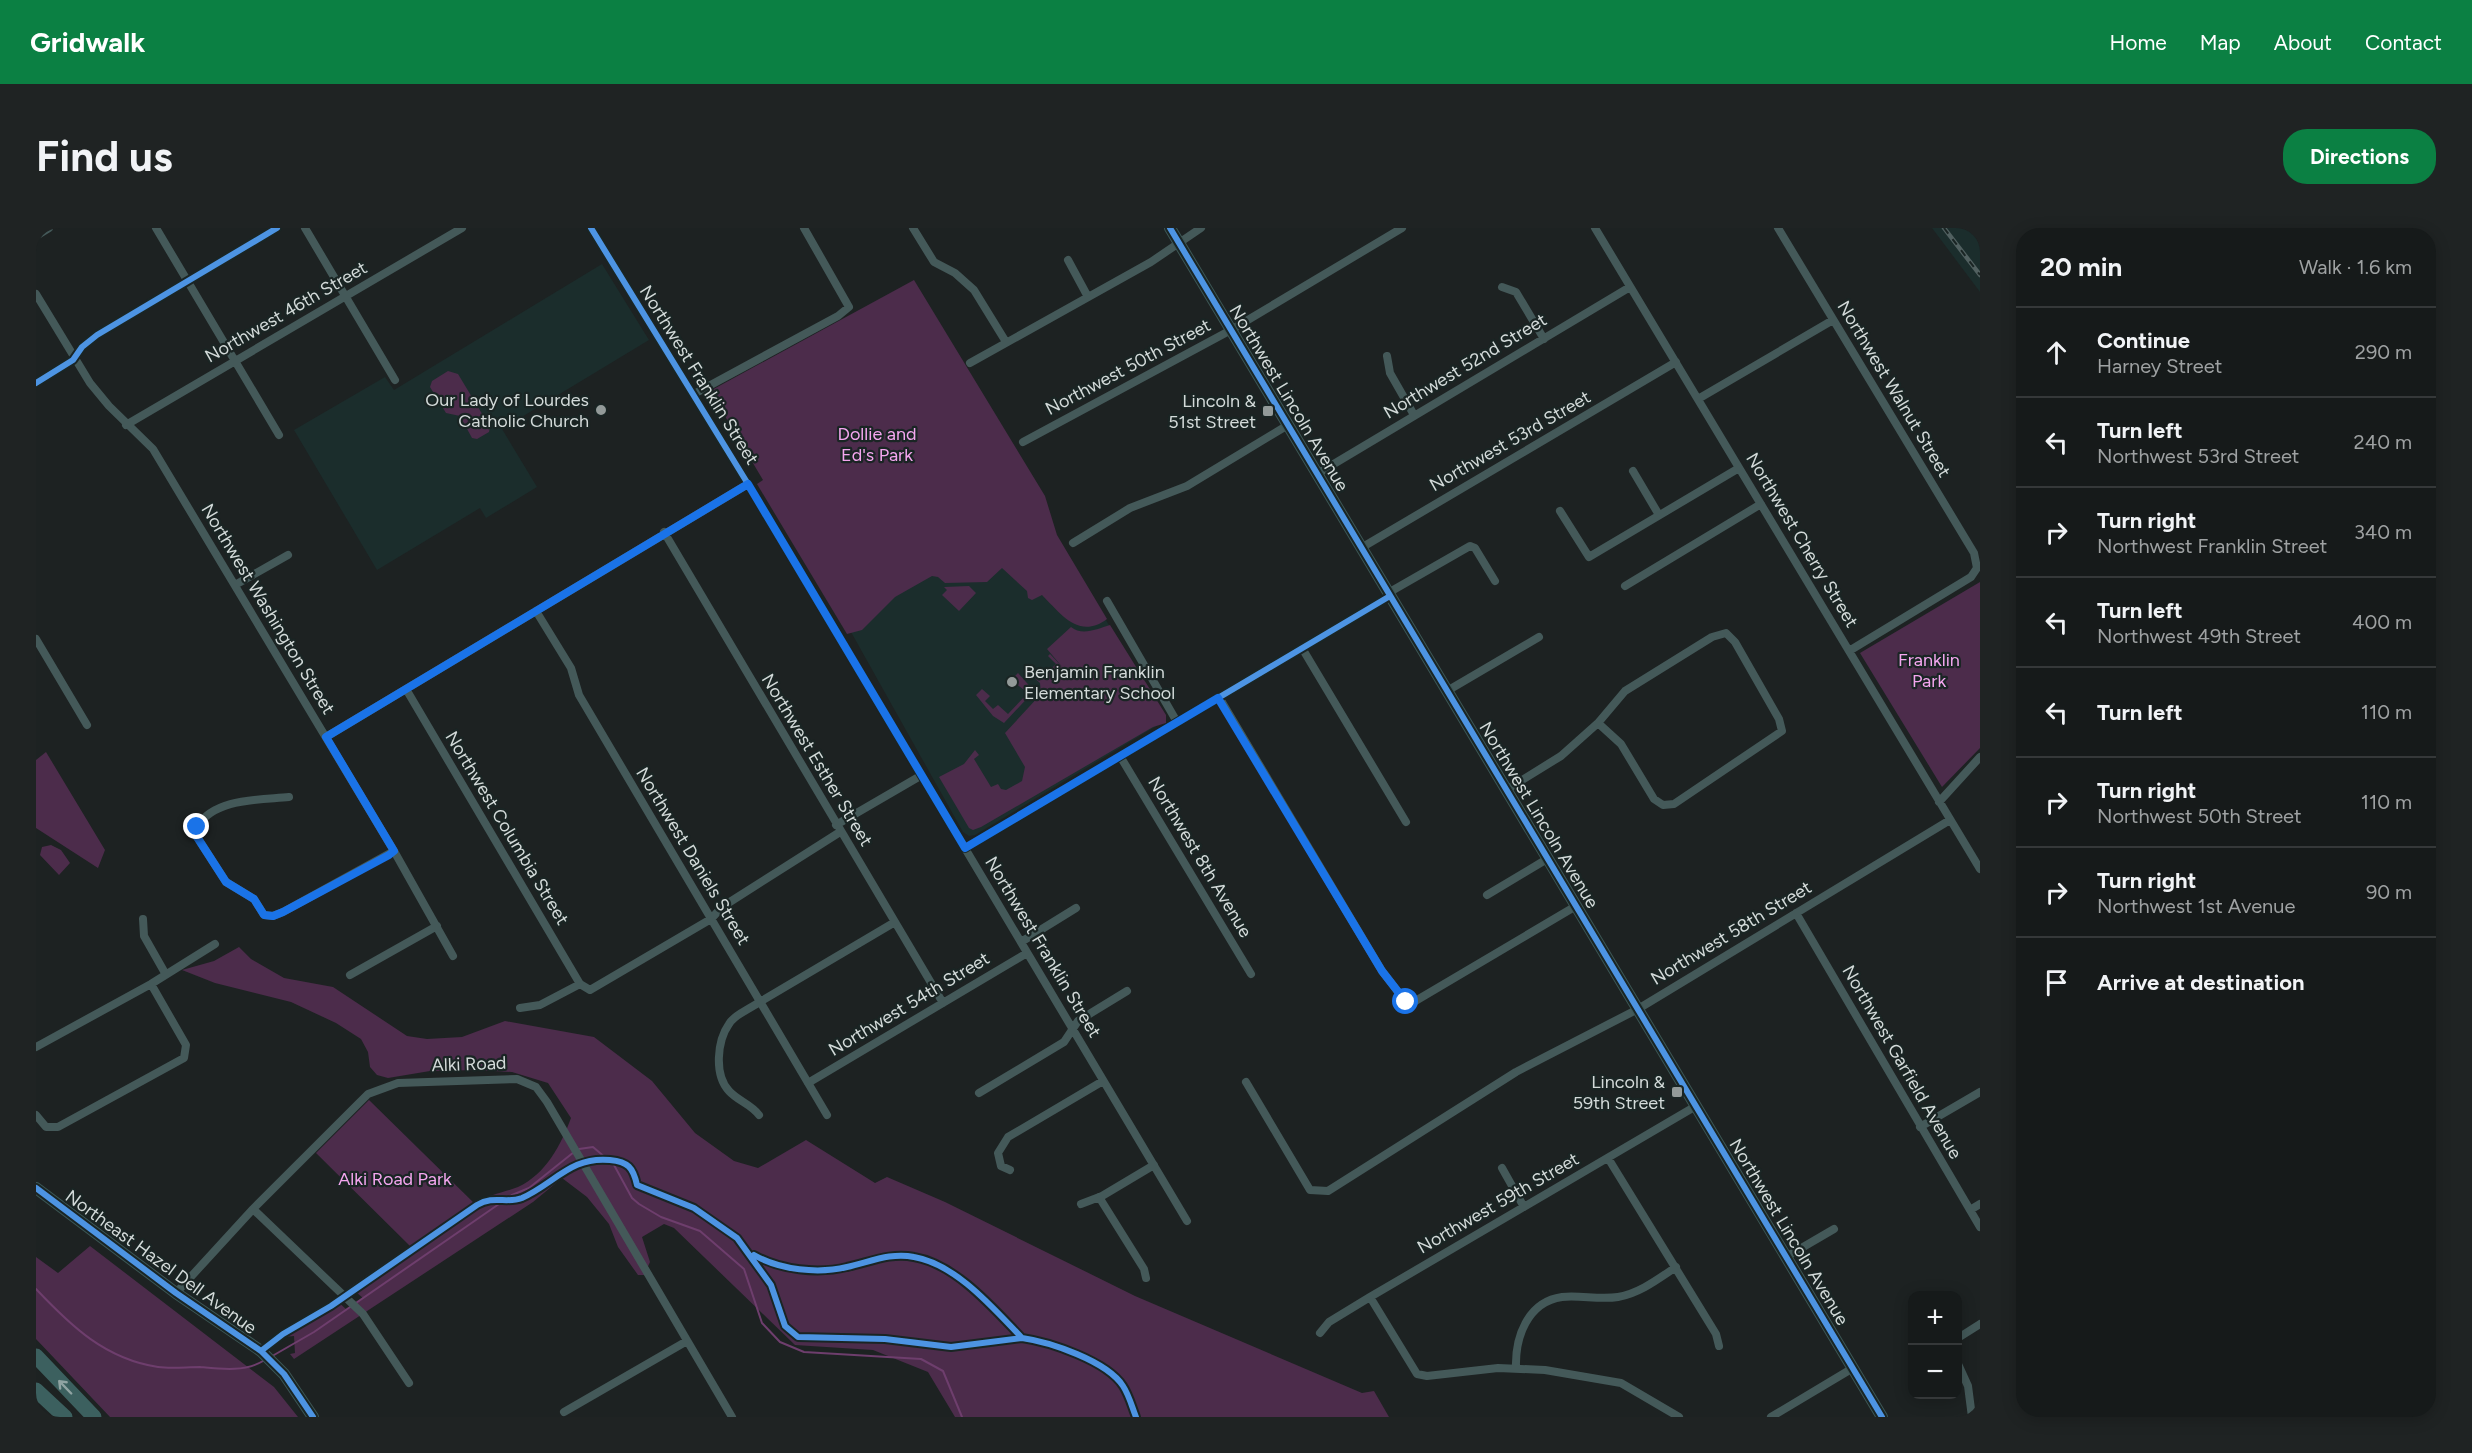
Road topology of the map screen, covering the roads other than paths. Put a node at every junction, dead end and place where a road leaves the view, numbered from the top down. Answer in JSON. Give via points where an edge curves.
{"nodes":[{"id":1,"x":49,"y":228,"type":"edge"},
{"id":2,"x":156,"y":228,"type":"edge"},
{"id":3,"x":276,"y":228,"type":"edge"},
{"id":4,"x":305,"y":228,"type":"edge"},
{"id":5,"x":462,"y":228,"type":"edge"},
{"id":6,"x":591,"y":228,"type":"edge"},
{"id":7,"x":804,"y":228,"type":"edge"},
{"id":8,"x":913,"y":228,"type":"edge"},
{"id":9,"x":1170,"y":228,"type":"edge"},
{"id":10,"x":1201,"y":228,"type":"edge"},
{"id":11,"x":1402,"y":228,"type":"edge"},
{"id":12,"x":1595,"y":228,"type":"edge"},
{"id":13,"x":1778,"y":228,"type":"edge"},
{"id":14,"x":36,"y":236,"type":"edge"},
{"id":15,"x":1178,"y":241,"type":"junction"},
{"id":16,"x":1068,"y":260,"type":"dead end"},
{"id":17,"x":186,"y":281,"type":"junction"},
{"id":18,"x":1630,"y":287,"type":"junction"},
{"id":19,"x":1502,"y":288,"type":"dead end"},
{"id":20,"x":36,"y":294,"type":"edge"},
{"id":21,"x":345,"y":296,"type":"junction"},
{"id":22,"x":1088,"y":297,"type":"junction"},
{"id":23,"x":1833,"y":320,"type":"junction"},
{"id":24,"x":1231,"y":330,"type":"junction"},
{"id":25,"x":1544,"y":339,"type":"junction"},
{"id":26,"x":1006,"y":342,"type":"junction"},
{"id":27,"x":1387,"y":356,"type":"dead end"},
{"id":28,"x":74,"y":360,"type":"junction"},
{"id":29,"x":234,"y":361,"type":"junction"},
{"id":30,"x":970,"y":363,"type":"dead end"},
{"id":31,"x":1676,"y":363,"type":"junction"},
{"id":32,"x":395,"y":380,"type":"dead end"},
{"id":33,"x":36,"y":382,"type":"edge"},
{"id":34,"x":694,"y":394,"type":"junction"},
{"id":35,"x":1698,"y":399,"type":"junction"},
{"id":36,"x":1414,"y":415,"type":"junction"},
{"id":37,"x":126,"y":424,"type":"junction"},
{"id":38,"x":1287,"y":425,"type":"junction"},
{"id":39,"x":279,"y":435,"type":"dead end"},
{"id":40,"x":1023,"y":442,"type":"dead end"},
{"id":41,"x":1739,"y":468,"type":"junction"},
{"id":42,"x":1634,"y":471,"type":"dead end"},
{"id":43,"x":1317,"y":474,"type":"junction"},
{"id":44,"x":748,"y":484,"type":"junction"},
{"id":45,"x":1761,"y":504,"type":"junction"},
{"id":46,"x":1560,"y":511,"type":"dead end"},
{"id":47,"x":1659,"y":515,"type":"junction"},
{"id":48,"x":664,"y":532,"type":"junction"},
{"id":49,"x":1073,"y":543,"type":"dead end"},
{"id":50,"x":1361,"y":548,"type":"junction"},
{"id":51,"x":288,"y":555,"type":"dead end"},
{"id":52,"x":1495,"y":581,"type":"dead end"},
{"id":53,"x":235,"y":585,"type":"junction"},
{"id":54,"x":1625,"y":586,"type":"dead end"},
{"id":55,"x":1389,"y":595,"type":"junction"},
{"id":56,"x":1107,"y":601,"type":"dead end"},
{"id":57,"x":536,"y":611,"type":"junction"},
{"id":58,"x":1539,"y":637,"type":"dead end"},
{"id":59,"x":36,"y":639,"type":"edge"},
{"id":60,"x":1302,"y":648,"type":"junction"},
{"id":61,"x":1849,"y":651,"type":"junction"},
{"id":62,"x":406,"y":689,"type":"junction"},
{"id":63,"x":1447,"y":691,"type":"junction"},
{"id":64,"x":1218,"y":698,"type":"junction"},
{"id":65,"x":1177,"y":722,"type":"junction"},
{"id":66,"x":1598,"y":723,"type":"junction"},
{"id":67,"x":87,"y":725,"type":"dead end"},
{"id":68,"x":326,"y":737,"type":"junction"},
{"id":69,"x":1120,"y":756,"type":"junction"},
{"id":70,"x":1980,"y":757,"type":"edge"},
{"id":71,"x":922,"y":775,"type":"junction"},
{"id":72,"x":1506,"y":790,"type":"junction"},
{"id":73,"x":288,"y":797,"type":"dead end"},
{"id":74,"x":1939,"y":802,"type":"junction"},
{"id":75,"x":1950,"y":820,"type":"junction"},
{"id":76,"x":1406,"y":822,"type":"dead end"},
{"id":77,"x":838,"y":828,"type":"junction"},
{"id":78,"x":965,"y":848,"type":"junction"},
{"id":79,"x":394,"y":851,"type":"junction"},
{"id":80,"x":1547,"y":859,"type":"junction"},
{"id":81,"x":1980,"y":869,"type":"edge"},
{"id":82,"x":1486,"y":895,"type":"dead end"},
{"id":83,"x":1576,"y":906,"type":"junction"},
{"id":84,"x":1076,"y":908,"type":"dead end"},
{"id":85,"x":1796,"y":913,"type":"junction"},
{"id":86,"x":143,"y":919,"type":"dead end"},
{"id":87,"x":711,"y":919,"type":"junction"},
{"id":88,"x":895,"y":921,"type":"junction"},
{"id":89,"x":437,"y":926,"type":"junction"},
{"id":90,"x":1021,"y":942,"type":"junction"},
{"id":91,"x":215,"y":944,"type":"dead end"},
{"id":92,"x":1027,"y":953,"type":"junction"},
{"id":93,"x":453,"y":956,"type":"dead end"},
{"id":94,"x":165,"y":973,"type":"junction"},
{"id":95,"x":1251,"y":974,"type":"dead end"},
{"id":96,"x":351,"y":975,"type":"dead end"},
{"id":97,"x":151,"y":984,"type":"junction"},
{"id":98,"x":580,"y":984,"type":"junction"},
{"id":99,"x":1127,"y":991,"type":"dead end"},
{"id":100,"x":760,"y":1002,"type":"junction"},
{"id":101,"x":943,"y":1003,"type":"junction"},
{"id":102,"x":520,"y":1008,"type":"dead end"},
{"id":103,"x":1638,"y":1009,"type":"junction"},
{"id":104,"x":1072,"y":1028,"type":"junction"},
{"id":105,"x":36,"y":1047,"type":"edge"},
{"id":106,"x":1103,"y":1081,"type":"junction"},
{"id":107,"x":1246,"y":1082,"type":"dead end"},
{"id":108,"x":808,"y":1083,"type":"junction"},
{"id":109,"x":1980,"y":1092,"type":"edge"},
{"id":110,"x":979,"y":1093,"type":"dead end"},
{"id":111,"x":1696,"y":1106,"type":"junction"},
{"id":112,"x":759,"y":1115,"type":"dead end"},
{"id":113,"x":827,"y":1115,"type":"dead end"},
{"id":114,"x":36,"y":1116,"type":"edge"},
{"id":115,"x":1920,"y":1127,"type":"junction"},
{"id":116,"x":1608,"y":1158,"type":"junction"},
{"id":117,"x":1154,"y":1165,"type":"junction"},
{"id":118,"x":1502,"y":1168,"type":"dead end"},
{"id":119,"x":1010,"y":1170,"type":"dead end"},
{"id":120,"x":36,"y":1188,"type":"edge"},
{"id":121,"x":1099,"y":1197,"type":"junction"},
{"id":122,"x":1081,"y":1204,"type":"dead end"},
{"id":123,"x":1980,"y":1204,"type":"edge"},
{"id":124,"x":1524,"y":1207,"type":"junction"},
{"id":125,"x":253,"y":1209,"type":"junction"},
{"id":126,"x":1970,"y":1210,"type":"junction"},
{"id":127,"x":1187,"y":1221,"type":"dead end"},
{"id":128,"x":1980,"y":1227,"type":"edge"},
{"id":129,"x":1834,"y":1228,"type":"dead end"},
{"id":130,"x":1786,"y":1257,"type":"junction"},
{"id":131,"x":1676,"y":1267,"type":"junction"},
{"id":132,"x":1146,"y":1278,"type":"dead end"},
{"id":133,"x":176,"y":1293,"type":"junction"},
{"id":134,"x":1370,"y":1297,"type":"junction"},
{"id":135,"x":1980,"y":1324,"type":"edge"},
{"id":136,"x":1320,"y":1333,"type":"dead end"},
{"id":137,"x":1962,"y":1335,"type":"edge"},
{"id":138,"x":687,"y":1341,"type":"junction"},
{"id":139,"x":1719,"y":1346,"type":"dead end"},
{"id":140,"x":36,"y":1356,"type":"edge"},
{"id":141,"x":1516,"y":1368,"type":"junction"},
{"id":142,"x":1853,"y":1368,"type":"junction"},
{"id":143,"x":1962,"y":1373,"type":"edge"},
{"id":144,"x":409,"y":1383,"type":"dead end"},
{"id":145,"x":36,"y":1390,"type":"edge"},
{"id":146,"x":564,"y":1412,"type":"dead end"},
{"id":147,"x":65,"y":1417,"type":"edge"},
{"id":148,"x":94,"y":1417,"type":"edge"},
{"id":149,"x":313,"y":1417,"type":"edge"},
{"id":150,"x":732,"y":1417,"type":"edge"},
{"id":151,"x":1679,"y":1417,"type":"edge"},
{"id":152,"x":1771,"y":1417,"type":"edge"},
{"id":153,"x":1882,"y":1417,"type":"edge"},
{"id":154,"x":1972,"y":1417,"type":"edge"}],
"edges":[{"from":1,"to":14,"type":"street"},
{"from":2,"to":17,"type":"street"},
{"from":3,"to":17,"type":"street"},
{"from":4,"to":21,"type":"street"},
{"from":5,"to":21,"type":"street","name":"Northwest 46th Street"},
{"from":6,"to":34,"type":"street","name":"Northwest Franklin Street"},
{"from":7,"to":34,"type":"street","via":[[849,307]]},
{"from":8,"to":26,"type":"street","via":[[934,262],[955,273],[974,290]]},
{"from":9,"to":15,"type":"street","name":"Northwest Lincoln Avenue"},
{"from":10,"to":15,"type":"street"},
{"from":11,"to":24,"type":"street","name":"Northwest 50th Street"},
{"from":12,"to":18,"type":"street","name":"Northwest Cherry Street"},
{"from":13,"to":23,"type":"street","name":"Northwest Walnut Street"},
{"from":15,"to":22,"type":"street","via":[[1150,262]]},
{"from":15,"to":24,"type":"street","name":"Northwest Lincoln Avenue"},
{"from":16,"to":22,"type":"street"},
{"from":17,"to":28,"type":"street","via":[[97,335]]},
{"from":17,"to":29,"type":"street"},
{"from":18,"to":25,"type":"street","name":"Northwest 52nd Street"},
{"from":18,"to":31,"type":"street","name":"Northwest Cherry Street"},
{"from":19,"to":25,"type":"street","via":[[1516,292]]},
{"from":20,"to":28,"type":"street","name":"Northwest Washington Street"},
{"from":21,"to":29,"type":"street","name":"Northwest 46th Street"},
{"from":21,"to":32,"type":"street"},
{"from":22,"to":26,"type":"street"},
{"from":23,"to":35,"type":"street"},
{"from":23,"to":61,"type":"street","name":"Northwest Walnut Street","via":[[1974,553],[1977,568],[1971,577]]},
{"from":24,"to":38,"type":"street","name":"Northwest Lincoln Avenue"},
{"from":24,"to":40,"type":"street","name":"Northwest 50th Street"},
{"from":25,"to":36,"type":"street","name":"Northwest 52nd Street"},
{"from":26,"to":30,"type":"street"},
{"from":27,"to":36,"type":"street","via":[[1390,373]]},
{"from":28,"to":33,"type":"street"},
{"from":28,"to":37,"type":"street","name":"Northwest Washington Street"},
{"from":29,"to":37,"type":"street","name":"Northwest 46th Street"},
{"from":29,"to":39,"type":"street"},
{"from":31,"to":35,"type":"street","name":"Northwest Cherry Street"},
{"from":31,"to":50,"type":"street","name":"Northwest 53rd Street"},
{"from":34,"to":44,"type":"street","name":"Northwest Franklin Street"},
{"from":35,"to":41,"type":"street","name":"Northwest Cherry Street"},
{"from":36,"to":43,"type":"street","name":"Northwest 52nd Street"},
{"from":37,"to":53,"type":"street","name":"Northwest Washington Street","via":[[153,449]]},
{"from":38,"to":43,"type":"street","name":"Northwest Lincoln Avenue"},
{"from":38,"to":49,"type":"street","via":[[1187,486],[1130,508]]},
{"from":41,"to":45,"type":"street","name":"Northwest Cherry Street"},
{"from":41,"to":47,"type":"street"},
{"from":42,"to":47,"type":"street"},
{"from":43,"to":50,"type":"street","name":"Northwest Lincoln Avenue"},
{"from":44,"to":48,"type":"street"},
{"from":44,"to":71,"type":"street","name":"Northwest Franklin Street"},
{"from":45,"to":54,"type":"street"},
{"from":45,"to":61,"type":"street","name":"Northwest Cherry Street"},
{"from":46,"to":47,"type":"street","via":[[1589,557]]},
{"from":48,"to":57,"type":"street"},
{"from":48,"to":77,"type":"street","name":"Northwest Esther Street"},
{"from":50,"to":55,"type":"street","name":"Northwest Lincoln Avenue"},
{"from":51,"to":53,"type":"street"},
{"from":52,"to":55,"type":"street","via":[[1476,548],[1470,546]]},
{"from":53,"to":68,"type":"street","name":"Northwest Washington Street"},
{"from":55,"to":60,"type":"street"},
{"from":55,"to":63,"type":"street","name":"Northwest Lincoln Avenue"},
{"from":56,"to":65,"type":"street"},
{"from":57,"to":62,"type":"street"},
{"from":57,"to":87,"type":"street","name":"Northwest Daniels Street","via":[[571,668],[579,695]]},
{"from":58,"to":63,"type":"street"},
{"from":59,"to":67,"type":"street"},
{"from":60,"to":64,"type":"street"},
{"from":60,"to":76,"type":"street"},
{"from":61,"to":74,"type":"street","name":"Northwest Cherry Street"},
{"from":62,"to":68,"type":"street"},
{"from":62,"to":98,"type":"street","name":"Northwest Columbia Street"},
{"from":63,"to":72,"type":"street","name":"Northwest Lincoln Avenue"},
{"from":64,"to":65,"type":"street"},
{"from":64,"to":83,"type":"street","via":[[1387,980],[1406,1002],[1412,1003]]},
{"from":65,"to":69,"type":"street"},
{"from":66,"to":66,"type":"street","via":[[1625,691],[1712,637],[1726,633],[1779,719],[1782,731],[1674,804],[1663,806],[1654,799],[1621,744]]},
{"from":66,"to":72,"type":"street","via":[[1562,756]]},
{"from":68,"to":79,"type":"street","name":"Northwest Washington Street"},
{"from":69,"to":78,"type":"street"},
{"from":69,"to":95,"type":"street","name":"Northwest 8th Avenue"},
{"from":70,"to":74,"type":"street"},
{"from":71,"to":77,"type":"street"},
{"from":71,"to":78,"type":"street","name":"Northwest Franklin Street"},
{"from":72,"to":80,"type":"street","name":"Northwest Lincoln Avenue"},
{"from":73,"to":79,"type":"street","via":[[229,804],[197,827],[197,837],[226,882],[254,899],[264,915],[283,912]]},
{"from":74,"to":75,"type":"street","name":"Northwest Cherry Street"},
{"from":75,"to":81,"type":"street","name":"Northwest Cherry Street"},
{"from":75,"to":85,"type":"street","name":"Northwest 58th Street"},
{"from":77,"to":87,"type":"street","via":[[722,907]]},
{"from":77,"to":88,"type":"street","name":"Northwest Esther Street"},
{"from":78,"to":90,"type":"street","name":"Northwest Franklin Street"},
{"from":79,"to":89,"type":"street","name":"Northwest Washington Street"},
{"from":80,"to":82,"type":"street"},
{"from":80,"to":83,"type":"street","name":"Northwest Lincoln Avenue"},
{"from":83,"to":103,"type":"street","name":"Northwest Lincoln Avenue"},
{"from":84,"to":90,"type":"street"},
{"from":85,"to":103,"type":"street","name":"Northwest 58th Street"},
{"from":85,"to":115,"type":"street","name":"Northwest Garfield Avenue"},
{"from":86,"to":94,"type":"street","via":[[144,936]]},
{"from":87,"to":98,"type":"street","via":[[590,990]]},
{"from":87,"to":100,"type":"street","name":"Northwest Daniels Street"},
{"from":88,"to":100,"type":"street"},
{"from":88,"to":101,"type":"street","name":"Northwest Esther Street"},
{"from":89,"to":93,"type":"street","name":"Northwest Washington Street"},
{"from":89,"to":96,"type":"street"},
{"from":90,"to":92,"type":"street","name":"Northwest Franklin Street"},
{"from":91,"to":94,"type":"street"},
{"from":92,"to":101,"type":"street","name":"Northwest 54th Street"},
{"from":92,"to":104,"type":"street","name":"Northwest Franklin Street"},
{"from":94,"to":97,"type":"street"},
{"from":97,"to":105,"type":"street"},
{"from":97,"to":114,"type":"street","via":[[187,1053],[180,1061],[58,1127],[48,1128]]},
{"from":98,"to":102,"type":"street","via":[[540,1005]]},
{"from":99,"to":104,"type":"street"},
{"from":100,"to":108,"type":"street","name":"Northwest Daniels Street"},
{"from":100,"to":112,"type":"street","via":[[728,1024],[719,1065],[728,1090]]},
{"from":101,"to":108,"type":"street","name":"Northwest 54th Street"},
{"from":103,"to":107,"type":"street","name":"Northwest 58th Street","via":[[1516,1072],[1328,1191],[1310,1190]]},
{"from":103,"to":111,"type":"street","name":"Northwest Lincoln Avenue"},
{"from":104,"to":106,"type":"street","name":"Northwest Franklin Street"},
{"from":104,"to":110,"type":"street","via":[[1064,1042]]},
{"from":106,"to":117,"type":"street","name":"Northwest Franklin Street"},
{"from":106,"to":119,"type":"street","via":[[1004,1141],[998,1160]]},
{"from":108,"to":113,"type":"street","name":"Northwest Daniels Street"},
{"from":109,"to":115,"type":"street"},
{"from":111,"to":116,"type":"street","name":"Northwest 59th Street"},
{"from":111,"to":130,"type":"street","name":"Northwest Lincoln Avenue"},
{"from":115,"to":126,"type":"street","name":"Northwest Garfield Avenue"},
{"from":116,"to":124,"type":"street","name":"Northwest 59th Street"},
{"from":116,"to":131,"type":"street"},
{"from":117,"to":121,"type":"street"},
{"from":117,"to":127,"type":"street","name":"Northwest Franklin Street"},
{"from":118,"to":124,"type":"street"},
{"from":120,"to":133,"type":"street","name":"Northeast Hazel Dell Avenue"},
{"from":121,"to":122,"type":"street"},
{"from":121,"to":132,"type":"street"},
{"from":123,"to":126,"type":"street"},
{"from":124,"to":134,"type":"street","name":"Northwest 59th Street"},
{"from":125,"to":133,"type":"street","name":"Alki Road"},
{"from":125,"to":138,"type":"street","name":"Alki Road","via":[[368,1094],[398,1083],[517,1079],[527,1082],[547,1102]]},
{"from":125,"to":144,"type":"street","via":[[363,1314]]},
{"from":126,"to":128,"type":"street","name":"Northwest Garfield Avenue"},
{"from":129,"to":130,"type":"street"},
{"from":130,"to":142,"type":"street","name":"Northwest Lincoln Avenue"},
{"from":131,"to":139,"type":"street","via":[[1716,1334]]},
{"from":131,"to":141,"type":"street","via":[[1635,1293],[1616,1298],[1563,1297],[1542,1304],[1521,1330],[1515,1349]]},
{"from":133,"to":149,"type":"street","name":"Northeast Hazel Dell Avenue","via":[[261,1352],[284,1374]]},
{"from":134,"to":136,"type":"street","name":"Northwest 59th Street","via":[[1329,1322]]},
{"from":134,"to":141,"type":"street","via":[[1417,1374]]},
{"from":135,"to":137,"type":"street"},
{"from":138,"to":146,"type":"street"},
{"from":138,"to":150,"type":"street","name":"Alki Road"},
{"from":148,"to":140,"type":"highway","one_way":true},
{"from":141,"to":151,"type":"street","via":[[1621,1383]]},
{"from":142,"to":152,"type":"street"},
{"from":142,"to":153,"type":"street","name":"Northwest Lincoln Avenue"},
{"from":143,"to":154,"type":"street"},
{"from":145,"to":147,"type":"highway"}]}
